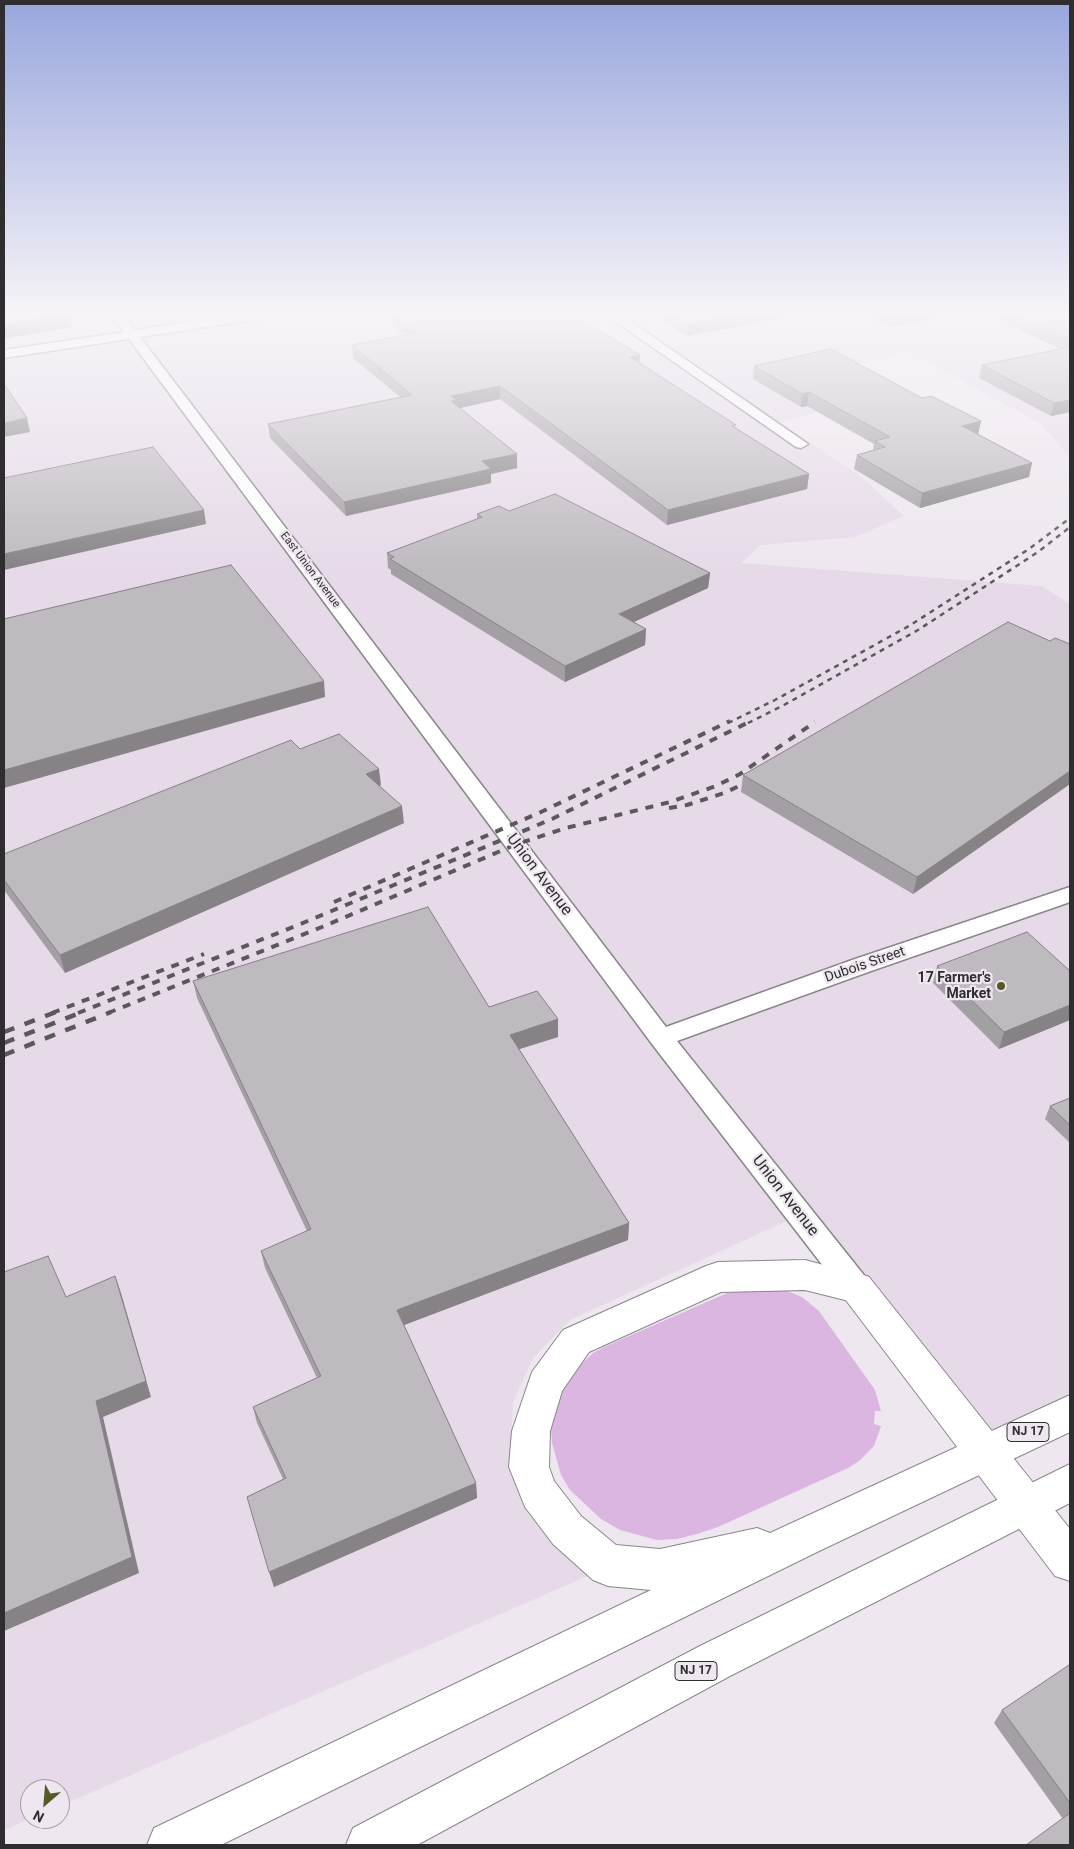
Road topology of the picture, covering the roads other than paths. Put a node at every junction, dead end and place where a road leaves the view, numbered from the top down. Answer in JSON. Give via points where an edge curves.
{"nodes":[{"id":1,"x":179,"y":398,"type":"edge"},
{"id":2,"x":734,"y":398,"type":"edge"},
{"id":3,"x":801,"y":444,"type":"dead end"},
{"id":4,"x":505,"y":828,"type":"joint"},
{"id":5,"x":1070,"y":894,"type":"edge"},
{"id":6,"x":661,"y":1038,"type":"junction"},
{"id":7,"x":857,"y":1288,"type":"junction"},
{"id":8,"x":1070,"y":1413,"type":"edge"},
{"id":9,"x":985,"y":1451,"type":"junction"},
{"id":10,"x":1070,"y":1483,"type":"edge"},
{"id":11,"x":1025,"y":1505,"type":"junction"},
{"id":12,"x":803,"y":1538,"type":"junction"},
{"id":13,"x":1070,"y":1561,"type":"edge"},
{"id":14,"x":171,"y":1845,"type":"edge"},
{"id":15,"x":370,"y":1845,"type":"edge"}],
"edges":[{"from":1,"to":4,"type":"street","name":"East Union Avenue"},
{"from":2,"to":3,"type":"street"},
{"from":4,"to":6,"type":"street","name":"Union Avenue"},
{"from":5,"to":6,"type":"street","name":"Dubois Street"},
{"from":6,"to":7,"type":"street","name":"Union Avenue"},
{"from":7,"to":9,"type":"main road","name":"Union Avenue"},
{"from":7,"to":12,"type":"main road","via":[[805,1275],[718,1277],[576,1341],[545,1384],[532,1431],[529,1467],[539,1493],[567,1530],[608,1565],[660,1570]]},
{"from":8,"to":9,"type":"main road","number":"NJ 17"},
{"from":9,"to":11,"type":"main road","name":"Union Avenue"},
{"from":9,"to":12,"type":"main road","number":"NJ 17"},
{"from":10,"to":11,"type":"main road","number":"NJ 17"},
{"from":11,"to":13,"type":"main road","name":"Union Avenue"},
{"from":11,"to":15,"type":"main road","number":"NJ 17","via":[[714,1661]]},
{"from":12,"to":14,"type":"main road","number":"NJ 17"}]}
